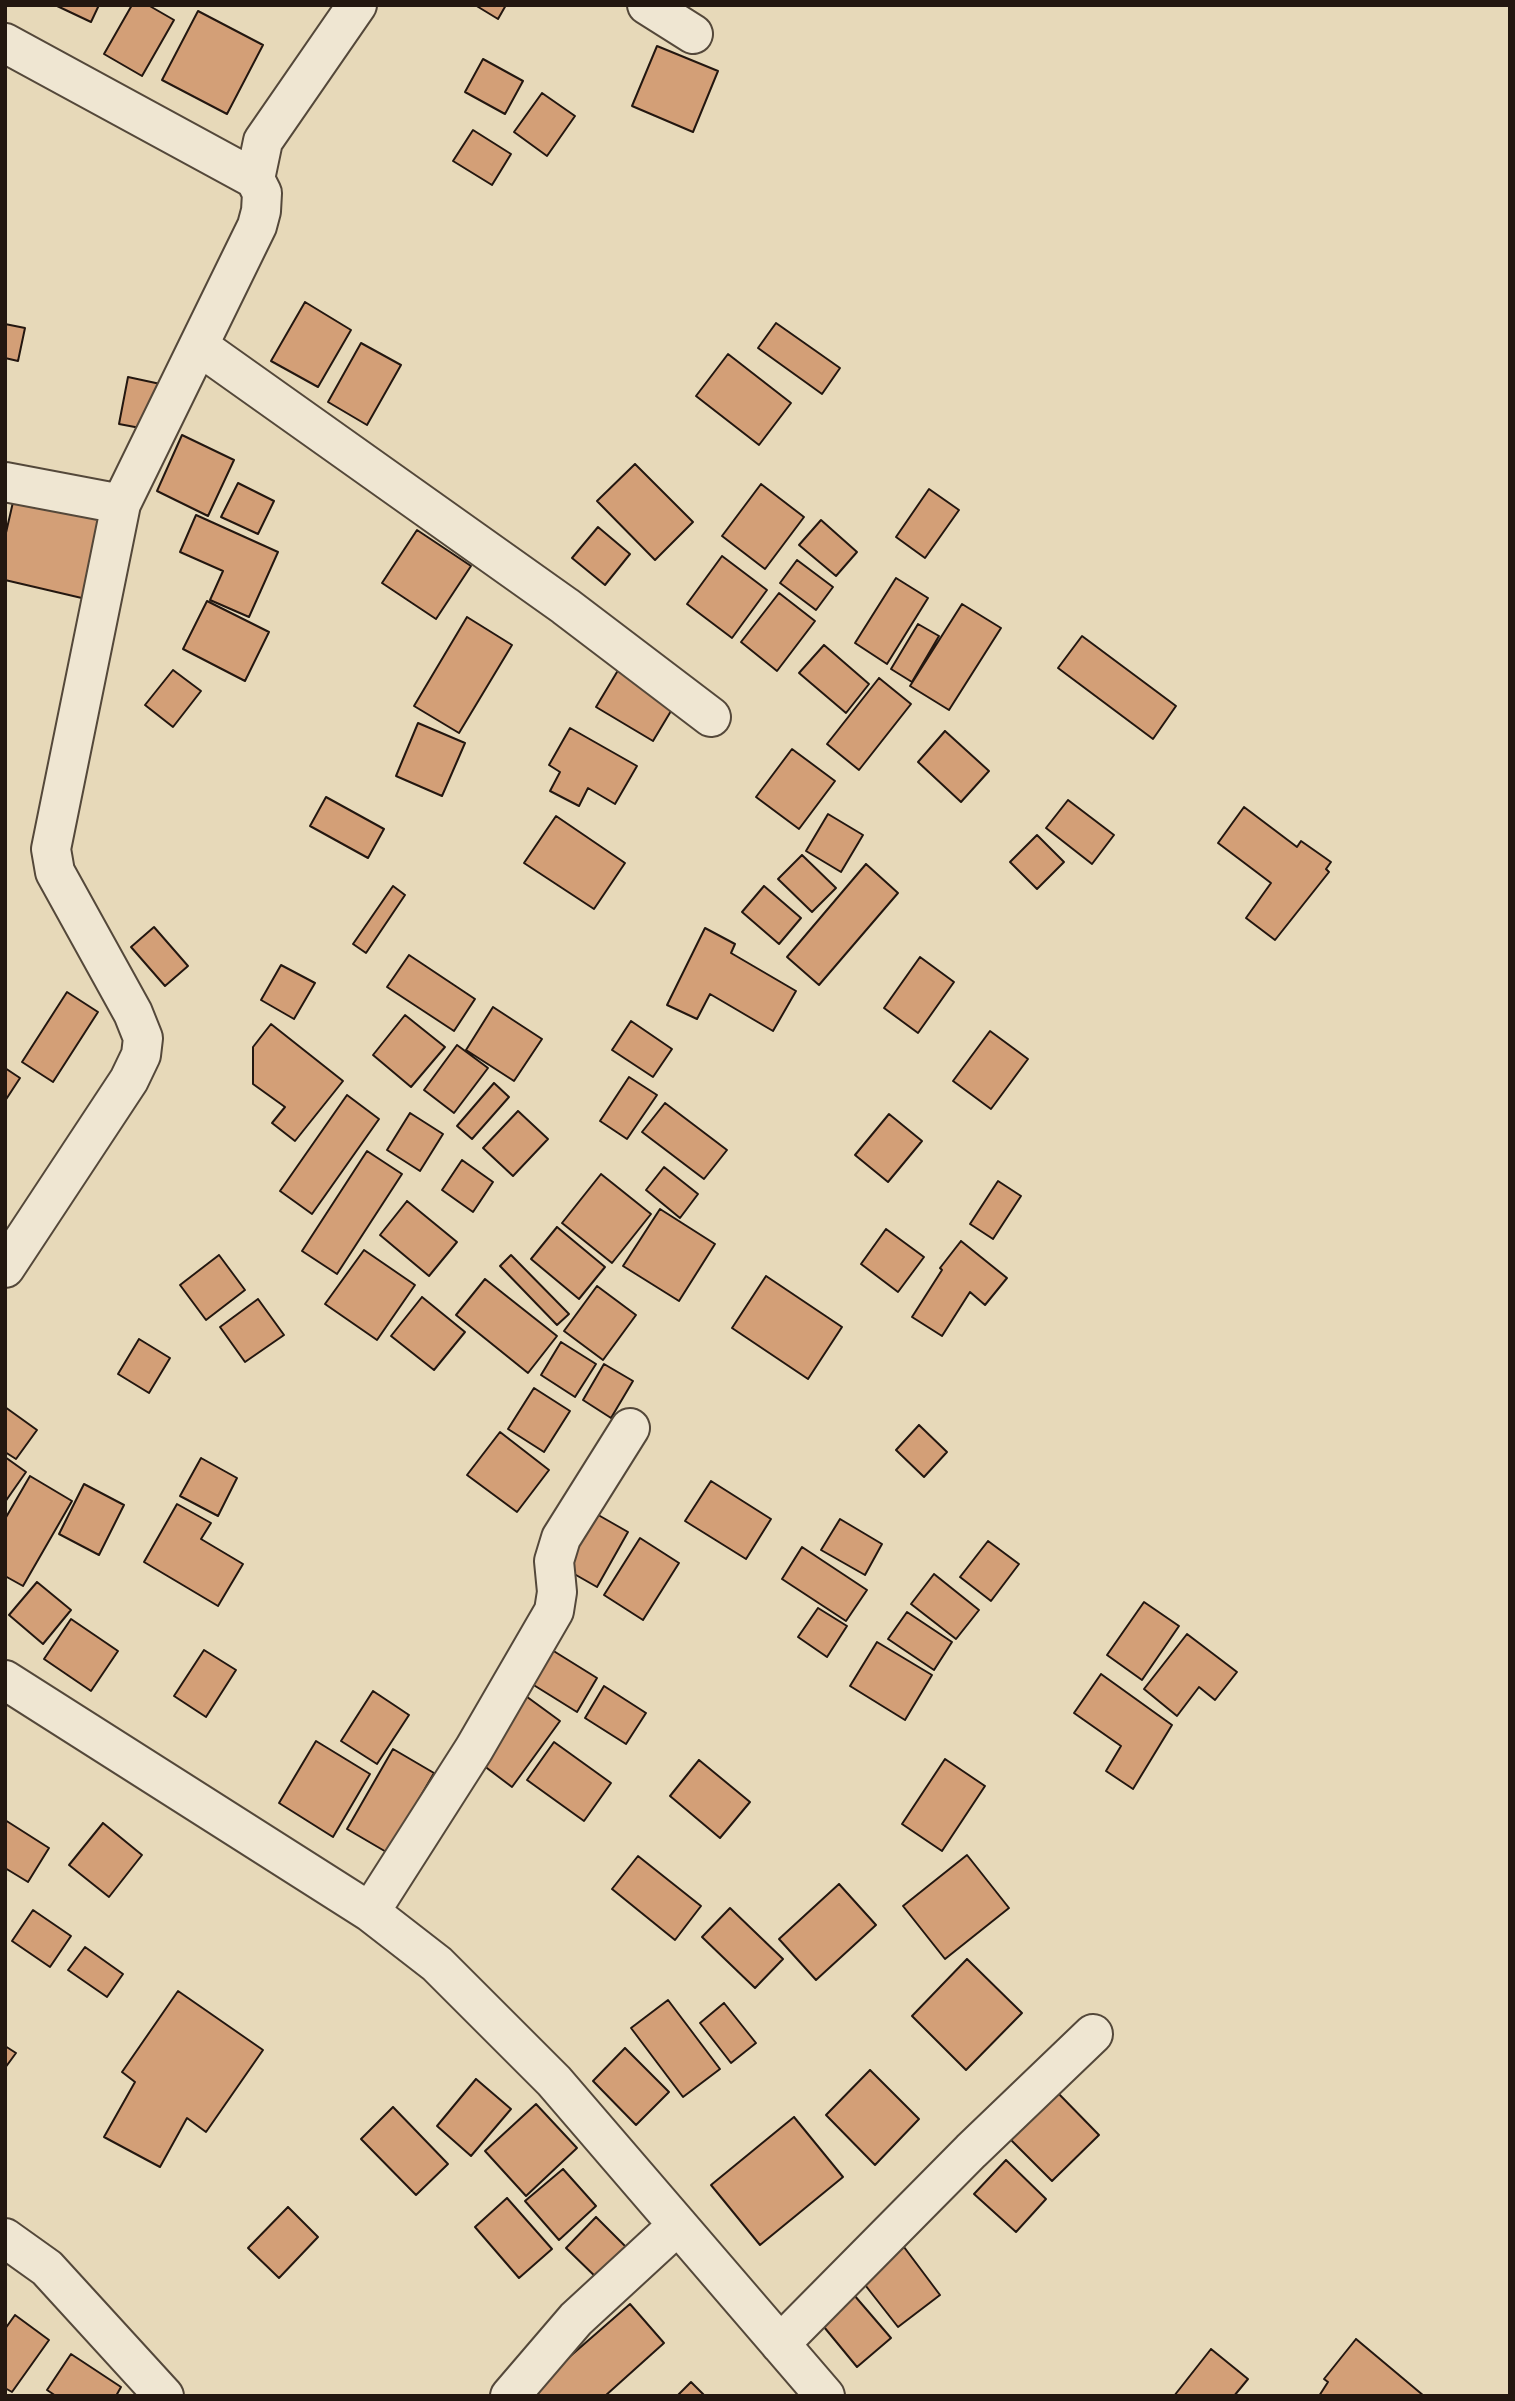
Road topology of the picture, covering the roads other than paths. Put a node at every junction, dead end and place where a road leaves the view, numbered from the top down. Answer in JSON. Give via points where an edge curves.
{"nodes":[{"id":1,"x":357,"y":5,"type":"edge"},
{"id":2,"x":647,"y":5,"type":"edge"},
{"id":3,"x":693,"y":34,"type":"dead end"},
{"id":4,"x":5,"y":43,"type":"edge"},
{"id":5,"x":255,"y":179,"type":"junction"},
{"id":6,"x":199,"y":346,"type":"junction"},
{"id":7,"x":5,"y":482,"type":"edge"},
{"id":8,"x":121,"y":504,"type":"junction"},
{"id":9,"x":711,"y":717,"type":"dead end"},
{"id":10,"x":5,"y":1268,"type":"edge"},
{"id":11,"x":630,"y":1428,"type":"dead end"},
{"id":12,"x":5,"y":1680,"type":"edge"},
{"id":13,"x":370,"y":1912,"type":"junction"},
{"id":14,"x":1094,"y":2034,"type":"dead end"},
{"id":15,"x":678,"y":2225,"type":"junction"},
{"id":16,"x":5,"y":2238,"type":"edge"},
{"id":17,"x":780,"y":2344,"type":"junction"},
{"id":18,"x":163,"y":2396,"type":"edge"},
{"id":19,"x":510,"y":2396,"type":"edge"},
{"id":20,"x":825,"y":2396,"type":"edge"}],
"edges":[{"from":1,"to":5,"type":"street","via":[[263,141]]},
{"from":2,"to":3,"type":"street"},
{"from":4,"to":5,"type":"street"},
{"from":5,"to":6,"type":"street","via":[[262,194],[257,226]]},
{"from":6,"to":8,"type":"street"},
{"from":6,"to":9,"type":"street","via":[[565,606]]},
{"from":7,"to":8,"type":"street"},
{"from":8,"to":10,"type":"street","via":[[51,849],[55,872],[133,1013],[143,1038],[141,1055]]},
{"from":11,"to":13,"type":"street","via":[[561,1538],[554,1561],[554,1612]]},
{"from":12,"to":13,"type":"street"},
{"from":13,"to":15,"type":"street","via":[[437,1964],[554,2081]]},
{"from":14,"to":17,"type":"street"},
{"from":15,"to":17,"type":"street"},
{"from":15,"to":19,"type":"street","via":[[576,2319]]},
{"from":16,"to":18,"type":"street","via":[[47,2268]]},
{"from":17,"to":20,"type":"street"}]}
